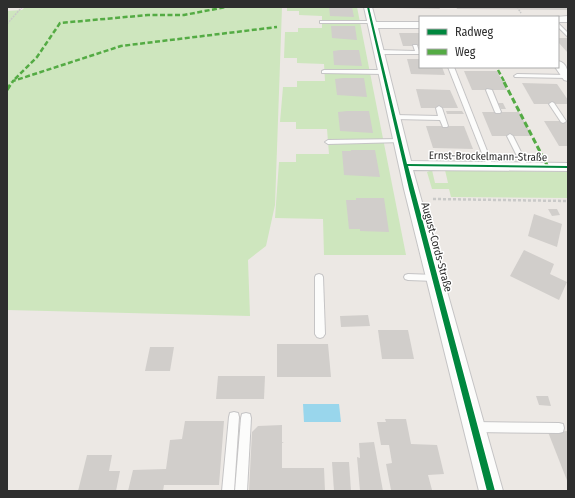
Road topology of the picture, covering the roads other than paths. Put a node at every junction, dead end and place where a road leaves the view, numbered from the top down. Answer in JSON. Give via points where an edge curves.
{"nodes":[{"id":1,"x":368,"y":7,"type":"edge"},
{"id":2,"x":322,"y":22,"type":"dead end"},
{"id":3,"x":372,"y":24,"type":"junction"},
{"id":4,"x":419,"y":25,"type":"edge"},
{"id":5,"x":559,"y":25,"type":"edge"},
{"id":6,"x":568,"y":36,"type":"edge"},
{"id":7,"x":416,"y":46,"type":"dead end"},
{"id":8,"x":379,"y":52,"type":"junction"},
{"id":9,"x":418,"y":53,"type":"junction"},
{"id":10,"x":419,"y":56,"type":"edge"},
{"id":11,"x":450,"y":68,"type":"edge"},
{"id":12,"x":564,"y":71,"type":"edge"},
{"id":13,"x":324,"y":72,"type":"dead end"},
{"id":14,"x":384,"y":72,"type":"junction"},
{"id":15,"x":517,"y":76,"type":"dead end"},
{"id":16,"x":489,"y":90,"type":"dead end"},
{"id":17,"x":552,"y":104,"type":"dead end"},
{"id":18,"x":439,"y":108,"type":"dead end"},
{"id":19,"x":498,"y":112,"type":"dead end"},
{"id":20,"x":395,"y":117,"type":"junction"},
{"id":21,"x":442,"y":118,"type":"junction"},
{"id":22,"x":563,"y":121,"type":"dead end"},
{"id":23,"x":445,"y":126,"type":"dead end"},
{"id":24,"x":510,"y":136,"type":"dead end"},
{"id":25,"x":401,"y":141,"type":"junction"},
{"id":26,"x":328,"y":142,"type":"dead end"},
{"id":27,"x":407,"y":165,"type":"junction"},
{"id":28,"x":490,"y":166,"type":"junction"},
{"id":29,"x":525,"y":166,"type":"junction"},
{"id":30,"x":568,"y":167,"type":"edge"},
{"id":31,"x":320,"y":277,"type":"dead end"},
{"id":32,"x":408,"y":277,"type":"dead end"},
{"id":33,"x":435,"y":278,"type":"junction"},
{"id":34,"x":320,"y":334,"type":"dead end"},
{"id":35,"x":234,"y":417,"type":"dead end"},
{"id":36,"x":246,"y":418,"type":"dead end"},
{"id":37,"x":474,"y":427,"type":"junction"},
{"id":38,"x":559,"y":428,"type":"dead end"},
{"id":39,"x":228,"y":491,"type":"edge"},
{"id":40,"x":241,"y":491,"type":"edge"},
{"id":41,"x":491,"y":491,"type":"edge"}],
"edges":[{"from":1,"to":3,"type":"street","name":"August-Cords-Straße"},
{"from":2,"to":3,"type":"lane"},
{"from":3,"to":4,"type":"street"},
{"from":3,"to":8,"type":"street","name":"August-Cords-Straße"},
{"from":5,"to":6,"type":"lane"},
{"from":7,"to":9,"type":"lane"},
{"from":8,"to":9,"type":"lane"},
{"from":8,"to":14,"type":"street","name":"August-Cords-Straße"},
{"from":9,"to":10,"type":"lane"},
{"from":11,"to":28,"type":"lane"},
{"from":12,"to":15,"type":"lane"},
{"from":13,"to":14,"type":"lane"},
{"from":14,"to":20,"type":"street","name":"August-Cords-Straße"},
{"from":16,"to":19,"type":"lane"},
{"from":17,"to":22,"type":"lane"},
{"from":18,"to":21,"type":"lane"},
{"from":20,"to":21,"type":"lane"},
{"from":20,"to":25,"type":"street","name":"August-Cords-Straße"},
{"from":21,"to":23,"type":"lane"},
{"from":24,"to":29,"type":"lane"},
{"from":25,"to":26,"type":"lane"},
{"from":25,"to":27,"type":"street","name":"August-Cords-Straße"},
{"from":27,"to":28,"type":"street","name":"Ernst-Brockelmann-Straße"},
{"from":27,"to":33,"type":"street","name":"August-Cords-Straße"},
{"from":28,"to":29,"type":"street","name":"Ernst-Brockelmann-Straße"},
{"from":29,"to":30,"type":"street","name":"Ernst-Brockelmann-Straße"},
{"from":31,"to":34,"type":"lane"},
{"from":32,"to":33,"type":"lane"},
{"from":33,"to":37,"type":"street","name":"August-Cords-Straße"},
{"from":35,"to":39,"type":"lane"},
{"from":36,"to":40,"type":"lane"},
{"from":37,"to":38,"type":"lane"},
{"from":37,"to":41,"type":"street","name":"August-Cords-Straße"}]}
